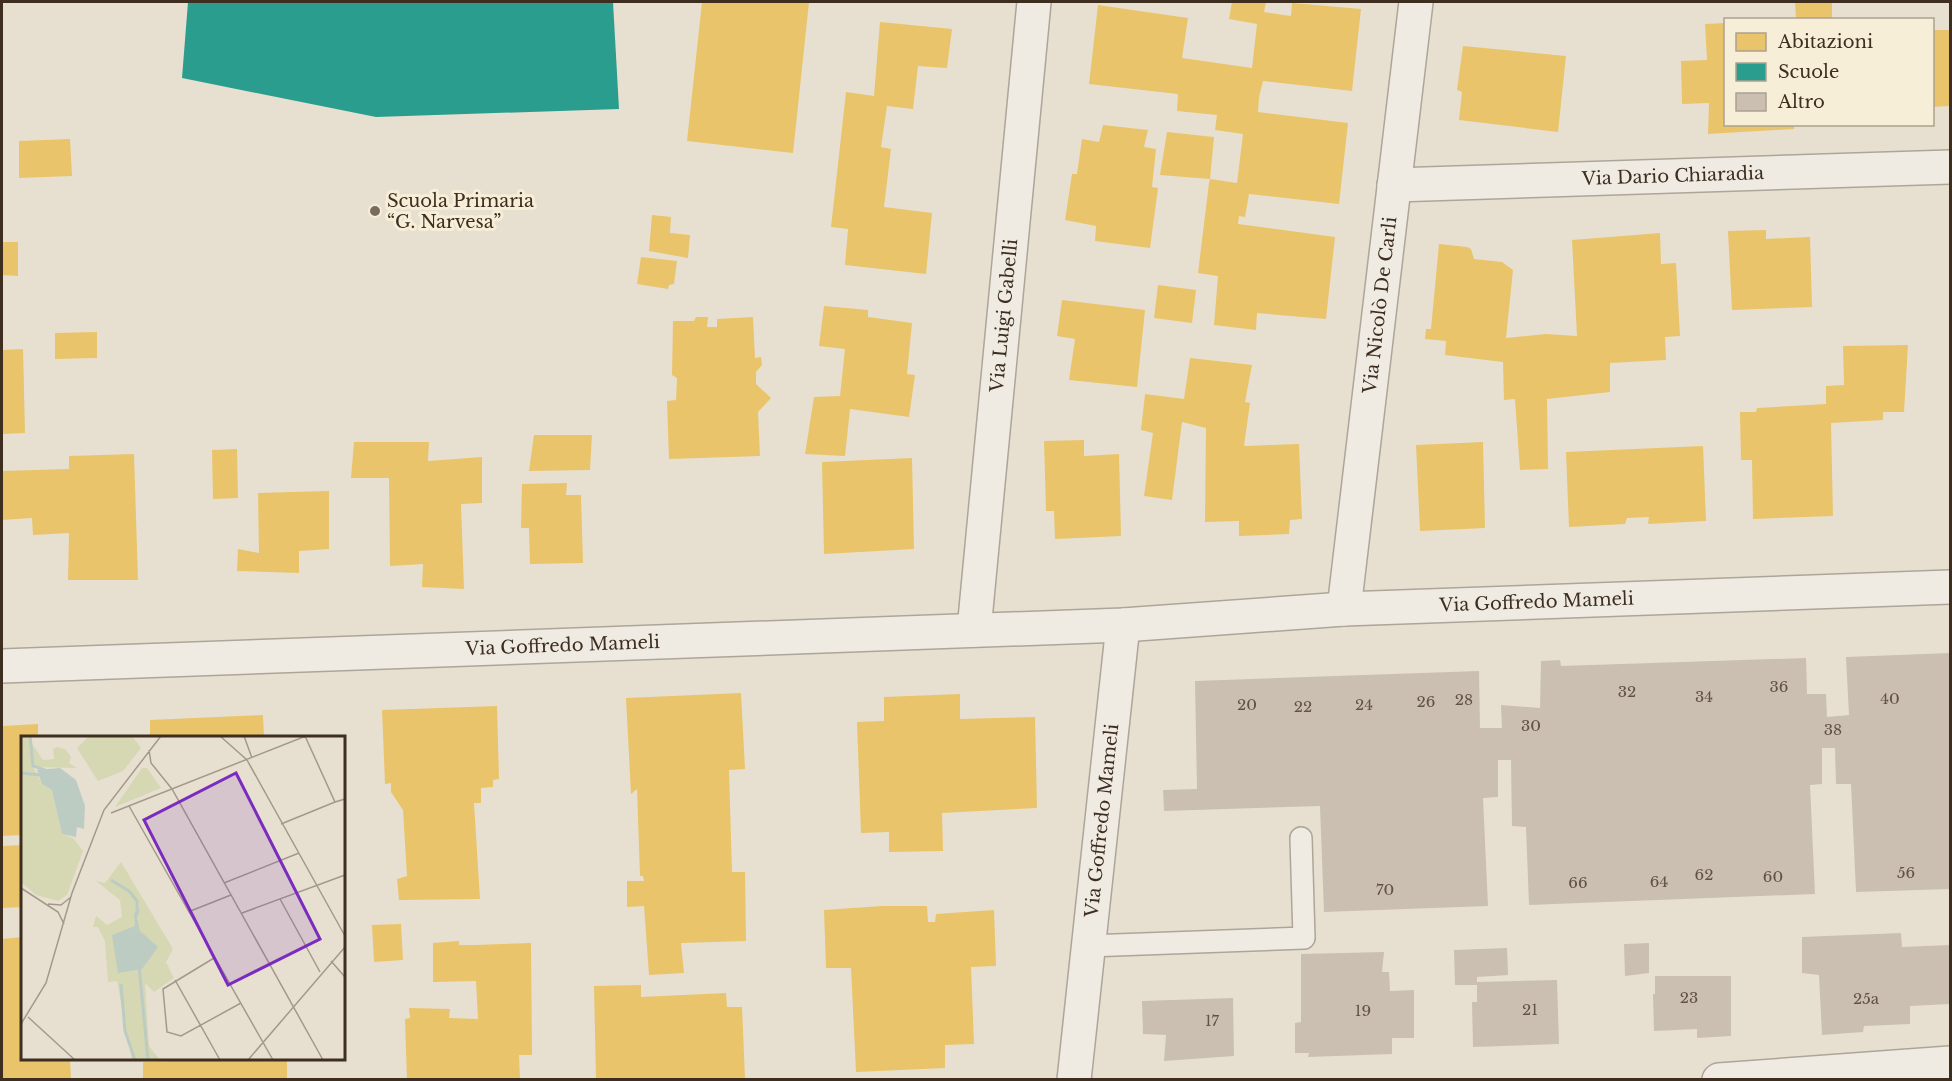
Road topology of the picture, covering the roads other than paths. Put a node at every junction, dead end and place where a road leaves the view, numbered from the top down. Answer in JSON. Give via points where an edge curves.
{"nodes":[{"id":1,"x":1034,"y":2,"type":"edge"},
{"id":2,"x":1416,"y":2,"type":"edge"},
{"id":3,"x":1950,"y":167,"type":"edge"},
{"id":4,"x":1394,"y":185,"type":"junction"},
{"id":5,"x":1950,"y":587,"type":"edge"},
{"id":6,"x":1344,"y":609,"type":"junction"},
{"id":7,"x":1123,"y":625,"type":"junction"},
{"id":8,"x":974,"y":630,"type":"junction"},
{"id":9,"x":2,"y":666,"type":"edge"},
{"id":10,"x":1301,"y":838,"type":"dead end"},
{"id":11,"x":1088,"y":946,"type":"junction"},
{"id":12,"x":1950,"y":1064,"type":"edge"},
{"id":13,"x":1074,"y":1080,"type":"edge"},
{"id":14,"x":1719,"y":1080,"type":"edge"}],
"edges":[{"from":1,"to":8,"type":"street","name":"Via Luigi Gabelli"},
{"from":2,"to":4,"type":"street","name":"Via Nicolò De Carli"},
{"from":3,"to":4,"type":"street","name":"Via Dario Chiaradia"},
{"from":4,"to":6,"type":"street","name":"Via Nicolò De Carli"},
{"from":5,"to":6,"type":"street","name":"Via Goffredo Mameli"},
{"from":6,"to":7,"type":"street","name":"Via Goffredo Mameli"},
{"from":7,"to":8,"type":"street","name":"Via Goffredo Mameli"},
{"from":7,"to":11,"type":"street","name":"Via Goffredo Mameli"},
{"from":8,"to":9,"type":"street","name":"Via Goffredo Mameli"},
{"from":10,"to":11,"type":"lane","name":"Via Goffredo Mameli","via":[[1304,938]]},
{"from":11,"to":13,"type":"street","name":"Via Goffredo Mameli"},
{"from":12,"to":14,"type":"street"}]}
